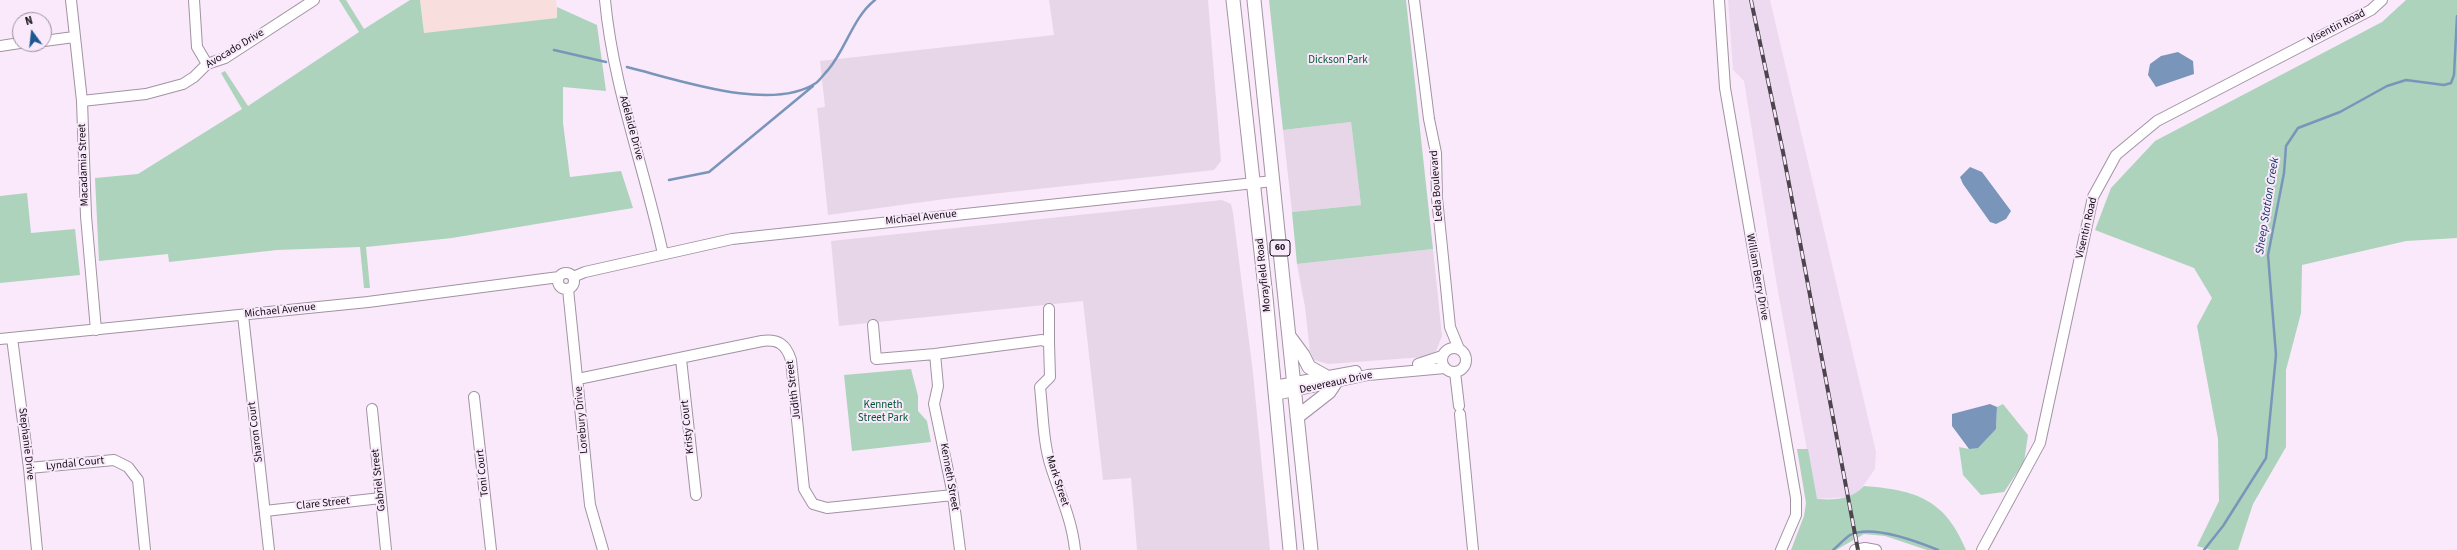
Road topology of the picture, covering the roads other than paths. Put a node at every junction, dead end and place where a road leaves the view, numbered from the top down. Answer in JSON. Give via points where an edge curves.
{"nodes":[{"id":1,"x":70,"y":0,"type":"edge"},
{"id":2,"x":194,"y":0,"type":"edge"},
{"id":3,"x":314,"y":0,"type":"edge"},
{"id":4,"x":605,"y":0,"type":"edge"},
{"id":5,"x":1234,"y":0,"type":"edge"},
{"id":6,"x":1254,"y":0,"type":"edge"},
{"id":7,"x":1414,"y":0,"type":"edge"},
{"id":8,"x":1420,"y":0,"type":"edge"},
{"id":9,"x":1718,"y":0,"type":"edge"},
{"id":10,"x":2382,"y":0,"type":"edge"},
{"id":11,"x":1418,"y":22,"type":"junction"},
{"id":12,"x":74,"y":37,"type":"junction"},
{"id":13,"x":52,"y":40,"type":"edge"},
{"id":14,"x":12,"y":45,"type":"edge"},
{"id":15,"x":0,"y":46,"type":"edge"},
{"id":16,"x":207,"y":64,"type":"junction"},
{"id":17,"x":82,"y":101,"type":"junction"},
{"id":18,"x":1273,"y":182,"type":"junction"},
{"id":19,"x":1254,"y":183,"type":"junction"},
{"id":20,"x":663,"y":254,"type":"junction"},
{"id":21,"x":559,"y":277,"type":"junction"},
{"id":22,"x":573,"y":277,"type":"junction"},
{"id":23,"x":568,"y":289,"type":"junction"},
{"id":24,"x":1050,"y":309,"type":"dead end"},
{"id":25,"x":243,"y":315,"type":"junction"},
{"id":26,"x":873,"y":325,"type":"dead end"},
{"id":27,"x":1450,"y":326,"type":"junction"},
{"id":28,"x":96,"y":330,"type":"junction"},
{"id":29,"x":1289,"y":336,"type":"junction"},
{"id":30,"x":12,"y":338,"type":"junction"},
{"id":31,"x":0,"y":339,"type":"edge"},
{"id":32,"x":1049,"y":343,"type":"junction"},
{"id":33,"x":1459,"y":349,"type":"junction"},
{"id":34,"x":1445,"y":353,"type":"junction"},
{"id":35,"x":935,"y":354,"type":"junction"},
{"id":36,"x":681,"y":359,"type":"junction"},
{"id":37,"x":1450,"y":370,"type":"junction"},
{"id":38,"x":1330,"y":379,"type":"junction"},
{"id":39,"x":578,"y":380,"type":"junction"},
{"id":40,"x":1294,"y":387,"type":"junction"},
{"id":41,"x":1274,"y":391,"type":"junction"},
{"id":42,"x":474,"y":397,"type":"dead end"},
{"id":43,"x":372,"y":409,"type":"dead end"},
{"id":44,"x":1297,"y":417,"type":"junction"},
{"id":45,"x":29,"y":468,"type":"junction"},
{"id":46,"x":696,"y":495,"type":"dead end"},
{"id":47,"x":954,"y":495,"type":"junction"},
{"id":48,"x":381,"y":498,"type":"junction"},
{"id":49,"x":265,"y":511,"type":"junction"},
{"id":50,"x":37,"y":550,"type":"edge"},
{"id":51,"x":145,"y":550,"type":"edge"},
{"id":52,"x":269,"y":550,"type":"edge"},
{"id":53,"x":386,"y":550,"type":"edge"},
{"id":54,"x":491,"y":550,"type":"edge"},
{"id":55,"x":603,"y":550,"type":"edge"},
{"id":56,"x":960,"y":550,"type":"edge"},
{"id":57,"x":1075,"y":550,"type":"edge"},
{"id":58,"x":1290,"y":550,"type":"edge"},
{"id":59,"x":1311,"y":550,"type":"edge"},
{"id":60,"x":1473,"y":550,"type":"edge"},
{"id":61,"x":1781,"y":550,"type":"edge"},
{"id":62,"x":1855,"y":550,"type":"edge"},
{"id":63,"x":1876,"y":550,"type":"edge"},
{"id":64,"x":1982,"y":550,"type":"edge"}],
"edges":[{"from":1,"to":12,"type":"street","name":"Macadamia Street"},
{"from":2,"to":16,"type":"street","via":[[197,47]]},
{"from":3,"to":16,"type":"street","name":"Avocado Drive","via":[[225,58]]},
{"from":4,"to":20,"type":"street","name":"Adelaide Drive","via":[[618,81],[649,192]]},
{"from":5,"to":19,"type":"main road","name":"Morayfield Road","number":"60"},
{"from":6,"to":18,"type":"main road","name":"Morayfield Road","number":"60"},
{"from":7,"to":11,"type":"street","name":"Leda Boulevard"},
{"from":8,"to":11,"type":"street","name":"Leda Boulevard"},
{"from":9,"to":61,"type":"street","name":"William Berry Drive","via":[[1726,94],[1796,498],[1796,515]]},
{"from":10,"to":64,"type":"street","name":"Visentin Road","via":[[2371,10],[2157,121],[2116,154],[2093,197],[2040,443]]},
{"from":11,"to":27,"type":"street","name":"Leda Boulevard","via":[[1429,119],[1436,153],[1437,198]]},
{"from":12,"to":13,"type":"street"},
{"from":12,"to":17,"type":"street","name":"Macadamia Street"},
{"from":14,"to":15,"type":"street"},
{"from":16,"to":17,"type":"street","name":"Avocado Drive","via":[[183,84],[146,94]]},
{"from":17,"to":28,"type":"street","name":"Macadamia Street","via":[[86,216]]},
{"from":18,"to":19,"type":"street","name":"Michael Avenue"},
{"from":18,"to":29,"type":"main road","name":"Morayfield Road","number":"60"},
{"from":19,"to":20,"type":"street","name":"Michael Avenue","via":[[732,239]]},
{"from":19,"to":41,"type":"main road","name":"Morayfield Road","number":"60"},
{"from":20,"to":22,"type":"street","name":"Michael Avenue"},
{"from":21,"to":22,"type":"street","via":[[566,273]]},
{"from":21,"to":23,"type":"street","via":[[559,285]]},
{"from":21,"to":25,"type":"street","name":"Michael Avenue","via":[[473,290]]},
{"from":22,"to":23,"type":"street","via":[[574,283]]},
{"from":23,"to":39,"type":"street","name":"Lorebury Drive"},
{"from":24,"to":32,"type":"street"},
{"from":25,"to":28,"type":"street","name":"Michael Avenue"},
{"from":25,"to":49,"type":"street","name":"Sharon Court"},
{"from":26,"to":35,"type":"street","via":[[876,359]]},
{"from":27,"to":33,"type":"street","name":"Leda Boulevard"},
{"from":27,"to":34,"type":"street","name":"Leda Boulevard"},
{"from":28,"to":30,"type":"street","name":"Michael Avenue"},
{"from":29,"to":38,"type":"main road","via":[[1309,368]]},
{"from":29,"to":40,"type":"main road","name":"Morayfield Road","number":"60"},
{"from":30,"to":31,"type":"street","name":"Michael Avenue"},
{"from":30,"to":45,"type":"street","name":"Stephanie Drive"},
{"from":32,"to":35,"type":"street","via":[[1042,340]]},
{"from":32,"to":57,"type":"street","name":"Mark Street","via":[[1050,377],[1040,387],[1046,447],[1073,531]]},
{"from":33,"to":34,"type":"street"},
{"from":33,"to":37,"type":"street","via":[[1466,362],[1462,369]]},
{"from":34,"to":37,"type":"street","via":[[1442,363]]},
{"from":34,"to":38,"type":"street","name":"Devereaux Drive","via":[[1425,363]]},
{"from":35,"to":47,"type":"street","name":"Kenneth Street","via":[[938,386],[934,404]]},
{"from":36,"to":39,"type":"street","name":"Judith Street"},
{"from":36,"to":46,"type":"street","name":"Kristy Court"},
{"from":36,"to":47,"type":"street","name":"Judith Street","via":[[770,340],[778,341],[785,346],[791,360],[804,489],[813,504],[827,508]]},
{"from":37,"to":38,"type":"street","name":"Devereaux Drive"},
{"from":37,"to":60,"type":"street","via":[[1459,410]]},
{"from":38,"to":40,"type":"street","name":"Devereaux Drive"},
{"from":38,"to":44,"type":"main road","via":[[1329,392]]},
{"from":39,"to":55,"type":"street","name":"Lorebury Drive","via":[[590,505]]},
{"from":40,"to":41,"type":"street","name":"Devereaux Drive"},
{"from":40,"to":44,"type":"main road","name":"Morayfield Road","number":"60"},
{"from":41,"to":58,"type":"main road","name":"Morayfield Road","number":"60"},
{"from":42,"to":54,"type":"street","name":"Toni Court"},
{"from":43,"to":48,"type":"street","name":"Gabriel Street"},
{"from":44,"to":59,"type":"main road","name":"Morayfield Road","number":"60"},
{"from":45,"to":50,"type":"street","name":"Stephanie Drive"},
{"from":45,"to":51,"type":"street","name":"Lyndal Court","via":[[114,460],[128,467],[138,480]]},
{"from":47,"to":56,"type":"street","name":"Kenneth Street"},
{"from":48,"to":49,"type":"street","name":"Clare Street"},
{"from":48,"to":53,"type":"street","name":"Gabriel Street"},
{"from":49,"to":52,"type":"street","name":"Sharon Court"},
{"from":62,"to":63,"type":"street"}]}
